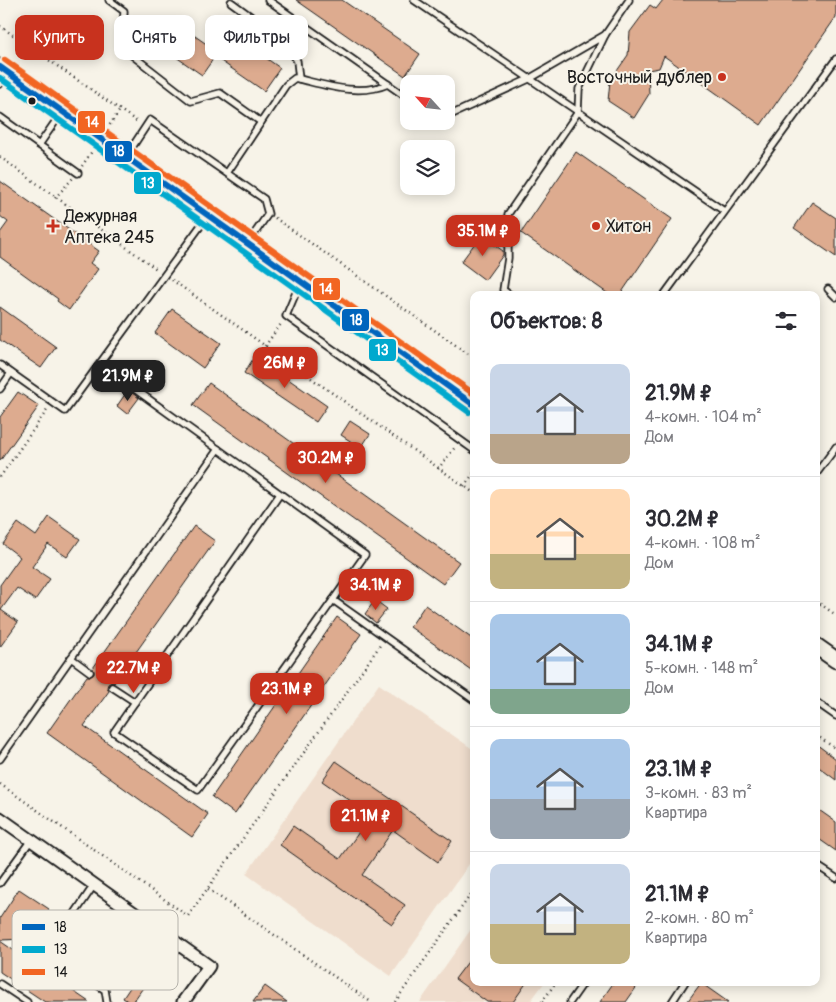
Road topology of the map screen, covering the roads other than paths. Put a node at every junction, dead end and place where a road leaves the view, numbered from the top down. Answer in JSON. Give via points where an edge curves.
{"nodes":[{"id":1,"x":110,"y":0,"type":"edge"},
{"id":2,"x":268,"y":0,"type":"edge"},
{"id":3,"x":414,"y":0,"type":"edge"},
{"id":4,"x":629,"y":0,"type":"edge"},
{"id":5,"x":231,"y":2,"type":"dead end"},
{"id":6,"x":605,"y":35,"type":"junction"},
{"id":7,"x":836,"y":59,"type":"edge"},
{"id":8,"x":3,"y":75,"type":"edge"},
{"id":9,"x":299,"y":79,"type":"junction"},
{"id":10,"x":530,"y":79,"type":"junction"},
{"id":11,"x":388,"y":84,"type":"junction"},
{"id":12,"x":400,"y":93,"type":"edge"},
{"id":13,"x":63,"y":112,"type":"junction"},
{"id":14,"x":578,"y":112,"type":"junction"},
{"id":15,"x":455,"y":113,"type":"edge"},
{"id":16,"x":0,"y":117,"type":"edge"},
{"id":17,"x":261,"y":122,"type":"junction"},
{"id":18,"x":39,"y":145,"type":"junction"},
{"id":19,"x":126,"y":157,"type":"junction"},
{"id":20,"x":78,"y":173,"type":"road end"},
{"id":21,"x":227,"y":173,"type":"junction"},
{"id":22,"x":724,"y":211,"type":"junction"},
{"id":23,"x":208,"y":216,"type":"junction"},
{"id":24,"x":248,"y":244,"type":"junction"},
{"id":25,"x":301,"y":282,"type":"junction"},
{"id":26,"x":828,"y":289,"type":"dead end"},
{"id":27,"x":504,"y":291,"type":"edge"},
{"id":28,"x":667,"y":291,"type":"edge"},
{"id":29,"x":836,"y":297,"type":"edge"},
{"id":30,"x":100,"y":364,"type":"junction"},
{"id":31,"x":0,"y":365,"type":"edge"},
{"id":32,"x":11,"y":373,"type":"junction"},
{"id":33,"x":0,"y":389,"type":"edge"},
{"id":34,"x":470,"y":401,"type":"edge"},
{"id":35,"x":470,"y":447,"type":"edge"},
{"id":36,"x":836,"y":447,"type":"edge"},
{"id":37,"x":218,"y":449,"type":"junction"},
{"id":38,"x":820,"y":469,"type":"edge"},
{"id":39,"x":280,"y":494,"type":"junction"},
{"id":40,"x":333,"y":600,"type":"junction"},
{"id":41,"x":820,"y":649,"type":"edge"},
{"id":42,"x":71,"y":658,"type":"junction"},
{"id":43,"x":836,"y":660,"type":"edge"},
{"id":44,"x":90,"y":672,"type":"dead end"},
{"id":45,"x":112,"y":687,"type":"dead end"},
{"id":46,"x":470,"y":697,"type":"edge"},
{"id":47,"x":135,"y":702,"type":"junction"},
{"id":48,"x":820,"y":705,"type":"edge"},
{"id":49,"x":836,"y":716,"type":"edge"},
{"id":50,"x":0,"y":759,"type":"edge"},
{"id":51,"x":0,"y":818,"type":"edge"},
{"id":52,"x":31,"y":840,"type":"junction"},
{"id":53,"x":820,"y":868,"type":"edge"},
{"id":54,"x":836,"y":878,"type":"edge"},
{"id":55,"x":0,"y":883,"type":"edge"},
{"id":56,"x":94,"y":885,"type":"junction"},
{"id":57,"x":77,"y":910,"type":"edge"},
{"id":58,"x":129,"y":910,"type":"edge"},
{"id":59,"x":178,"y":944,"type":"edge"},
{"id":60,"x":0,"y":984,"type":"edge"},
{"id":61,"x":581,"y":986,"type":"edge"},
{"id":62,"x":682,"y":986,"type":"edge"},
{"id":63,"x":27,"y":1002,"type":"edge"},
{"id":64,"x":184,"y":1002,"type":"edge"},
{"id":65,"x":570,"y":1002,"type":"edge"},
{"id":66,"x":672,"y":1002,"type":"edge"}],
"edges":[{"from":1,"to":17,"type":"lane","via":[[124,11],[123,36],[128,52],[191,101],[220,93]]},
{"from":2,"to":11,"type":"lane"},
{"from":3,"to":10,"type":"lane"},
{"from":4,"to":6,"type":"lane"},
{"from":5,"to":9,"type":"lane","via":[[287,43],[297,61]]},
{"from":6,"to":10,"type":"lane"},
{"from":6,"to":14,"type":"lane","via":[[579,89]]},
{"from":7,"to":22,"type":"lane"},
{"from":8,"to":13,"type":"main road"},
{"from":9,"to":11,"type":"lane","via":[[342,89],[378,88]]},
{"from":9,"to":17,"type":"lane","via":[[295,78],[286,85]]},
{"from":10,"to":14,"type":"lane"},
{"from":10,"to":15,"type":"lane"},
{"from":11,"to":12,"type":"lane"},
{"from":13,"to":18,"type":"lane"},
{"from":13,"to":19,"type":"main road"},
{"from":14,"to":22,"type":"lane"},
{"from":14,"to":27,"type":"lane","via":[[508,214],[508,258]]},
{"from":16,"to":18,"type":"lane"},
{"from":17,"to":21,"type":"lane"},
{"from":18,"to":20,"type":"lane"},
{"from":19,"to":21,"type":"lane","via":[[150,120]]},
{"from":19,"to":23,"type":"main road"},
{"from":21,"to":24,"type":"lane","via":[[264,199],[268,214]]},
{"from":22,"to":28,"type":"lane"},
{"from":23,"to":24,"type":"main road"},
{"from":23,"to":30,"type":"lane"},
{"from":24,"to":25,"type":"main road"},
{"from":25,"to":34,"type":"main road"},
{"from":25,"to":35,"type":"lane","via":[[286,316]]},
{"from":26,"to":29,"type":"lane"},
{"from":30,"to":32,"type":"lane","via":[[65,411]]},
{"from":30,"to":37,"type":"lane"},
{"from":31,"to":32,"type":"lane"},
{"from":32,"to":33,"type":"lane"},
{"from":36,"to":38,"type":"lane"},
{"from":37,"to":39,"type":"lane"},
{"from":37,"to":42,"type":"lane"},
{"from":39,"to":40,"type":"lane","via":[[365,555]]},
{"from":39,"to":47,"type":"lane"},
{"from":40,"to":46,"type":"lane"},
{"from":40,"to":47,"type":"lane","via":[[198,790],[114,732]]},
{"from":41,"to":43,"type":"main road"},
{"from":42,"to":44,"type":"lane"},
{"from":42,"to":50,"type":"lane"},
{"from":45,"to":47,"type":"lane"},
{"from":48,"to":49,"type":"lane"},
{"from":51,"to":52,"type":"street"},
{"from":52,"to":55,"type":"lane"},
{"from":52,"to":56,"type":"street"},
{"from":53,"to":54,"type":"lane"},
{"from":56,"to":57,"type":"lane"},
{"from":56,"to":58,"type":"street"},
{"from":59,"to":64,"type":"street","via":[[209,966]]},
{"from":60,"to":63,"type":"lane"},
{"from":61,"to":65,"type":"lane"},
{"from":62,"to":66,"type":"lane"}]}
